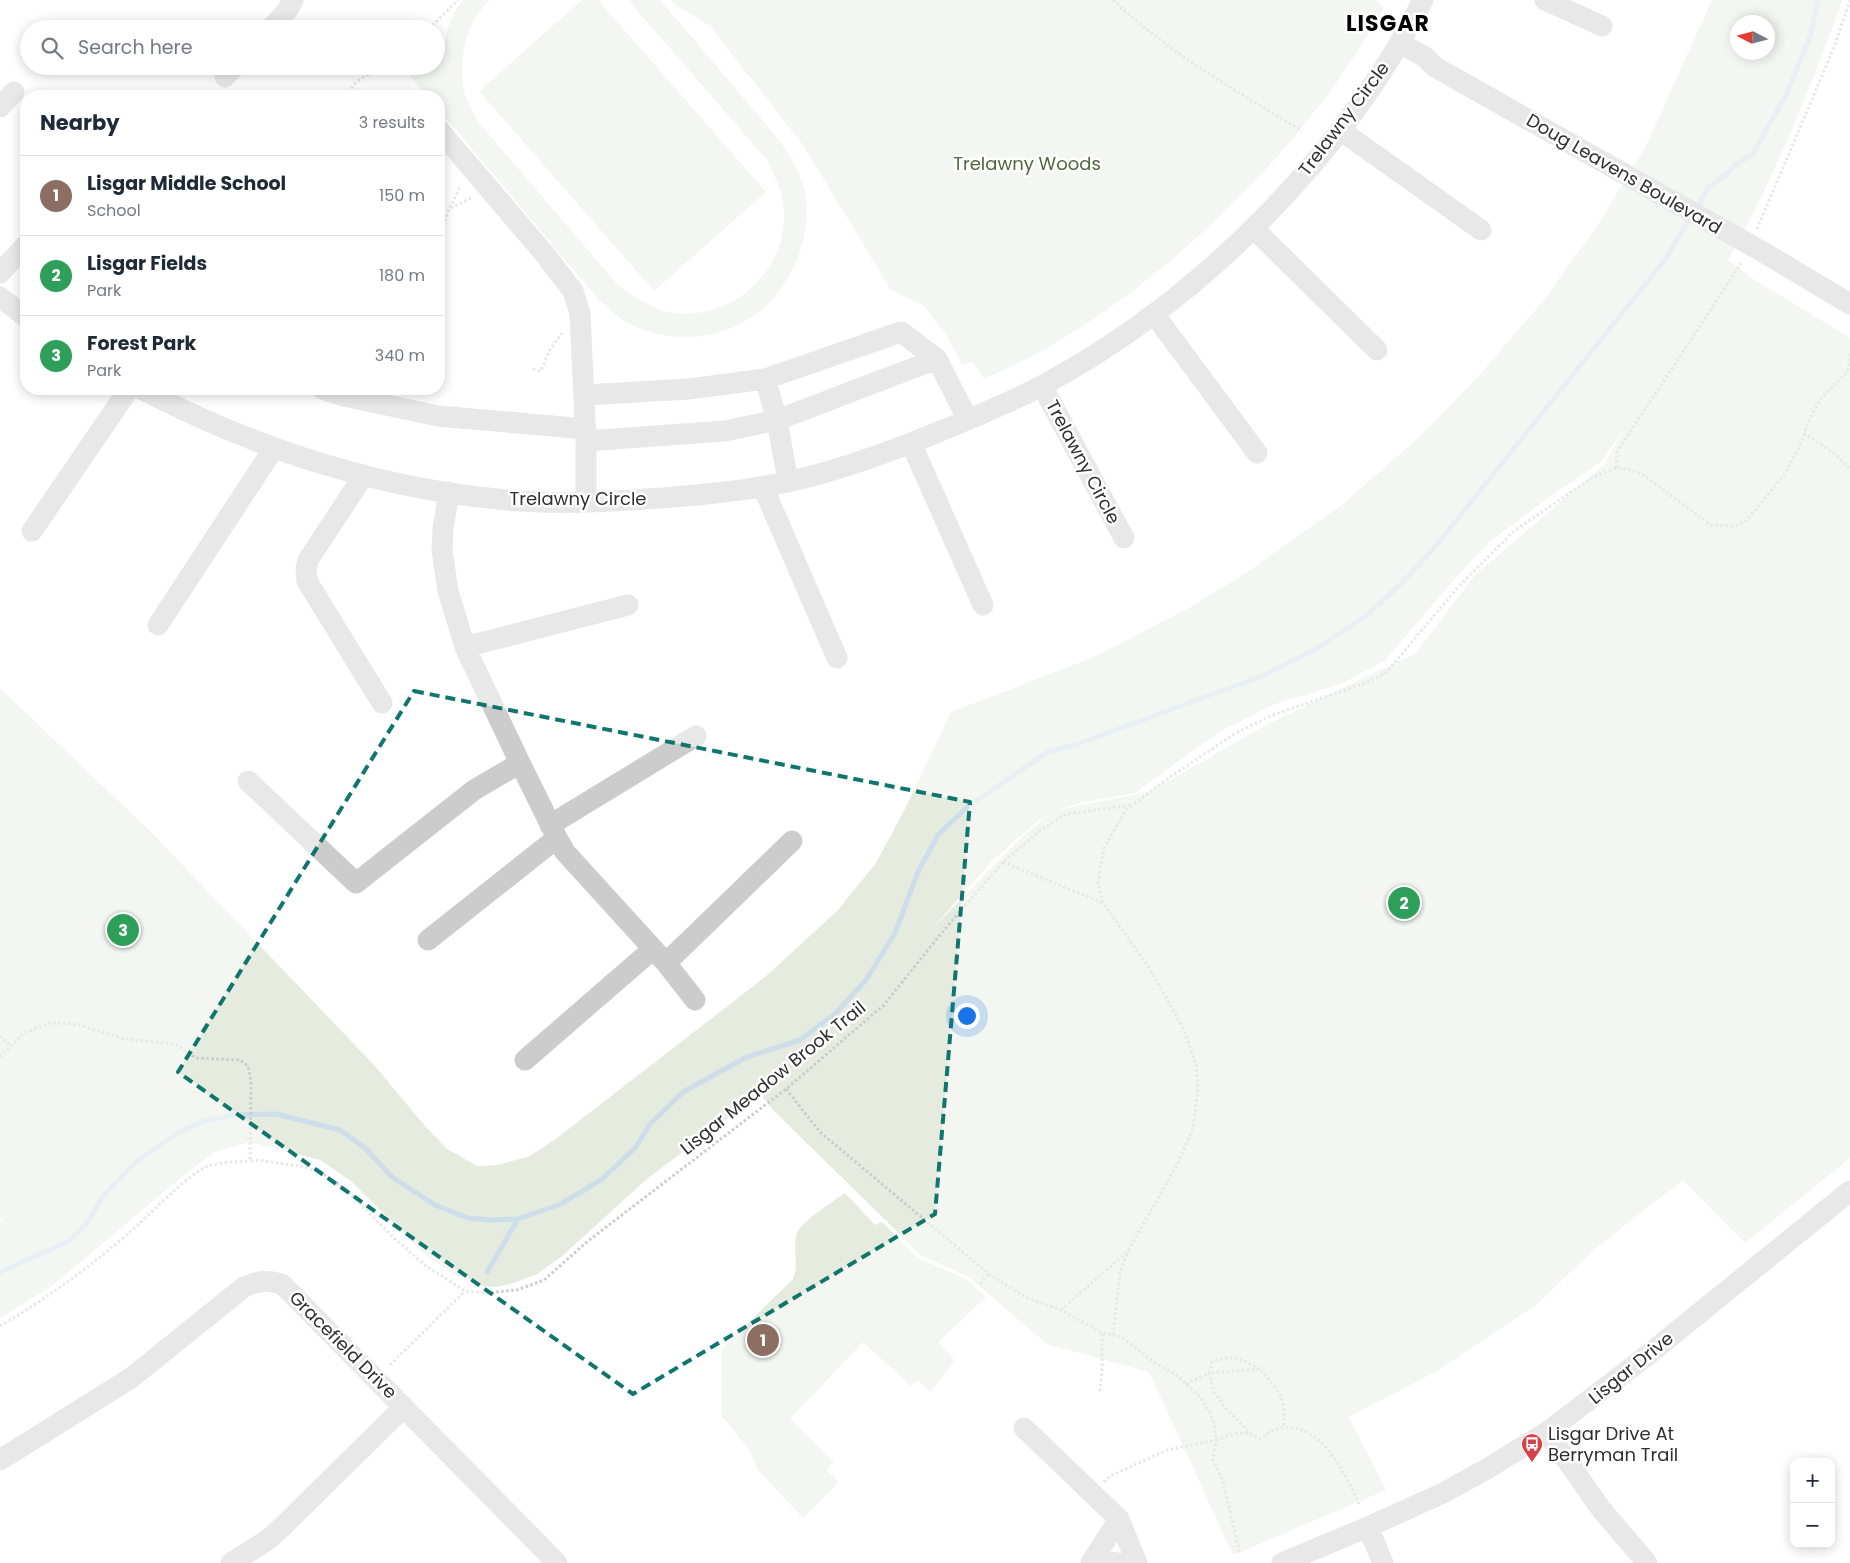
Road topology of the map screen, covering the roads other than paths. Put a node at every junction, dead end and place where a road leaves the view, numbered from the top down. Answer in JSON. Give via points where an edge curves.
{"nodes":[{"id":1,"x":292,"y":0,"type":"edge"},
{"id":2,"x":1422,"y":0,"type":"edge"},
{"id":3,"x":1545,"y":0,"type":"edge"},
{"id":4,"x":278,"y":20,"type":"edge"},
{"id":5,"x":1602,"y":26,"type":"dead end"},
{"id":6,"x":1400,"y":43,"type":"junction"},
{"id":7,"x":1340,"y":130,"type":"junction"},
{"id":8,"x":445,"y":137,"type":"edge"},
{"id":9,"x":1253,"y":228,"type":"junction"},
{"id":10,"x":1481,"y":230,"type":"dead end"},
{"id":11,"x":20,"y":255,"type":"edge"},
{"id":12,"x":0,"y":273,"type":"edge"},
{"id":13,"x":1850,"y":304,"type":"edge"},
{"id":14,"x":1154,"y":314,"type":"junction"},
{"id":15,"x":1378,"y":350,"type":"dead end"},
{"id":16,"x":937,"y":359,"type":"junction"},
{"id":17,"x":765,"y":379,"type":"junction"},
{"id":18,"x":1042,"y":386,"type":"junction"},
{"id":19,"x":125,"y":395,"type":"edge"},
{"id":20,"x":154,"y":395,"type":"edge"},
{"id":21,"x":341,"y":395,"type":"edge"},
{"id":22,"x":584,"y":395,"type":"junction"},
{"id":23,"x":777,"y":420,"type":"junction"},
{"id":24,"x":968,"y":420,"type":"junction"},
{"id":25,"x":586,"y":435,"type":"junction"},
{"id":26,"x":911,"y":443,"type":"junction"},
{"id":27,"x":274,"y":448,"type":"junction"},
{"id":28,"x":1257,"y":453,"type":"dead end"},
{"id":29,"x":364,"y":475,"type":"junction"},
{"id":30,"x":788,"y":482,"type":"junction"},
{"id":31,"x":763,"y":487,"type":"junction"},
{"id":32,"x":449,"y":492,"type":"junction"},
{"id":33,"x":586,"y":502,"type":"junction"},
{"id":34,"x":32,"y":531,"type":"dead end"},
{"id":35,"x":1124,"y":538,"type":"dead end"},
{"id":36,"x":628,"y":605,"type":"dead end"},
{"id":37,"x":983,"y":605,"type":"dead end"},
{"id":38,"x":158,"y":625,"type":"dead end"},
{"id":39,"x":465,"y":647,"type":"junction"},
{"id":40,"x":837,"y":658,"type":"dead end"},
{"id":41,"x":382,"y":703,"type":"dead end"},
{"id":42,"x":696,"y":736,"type":"dead end"},
{"id":43,"x":520,"y":763,"type":"junction"},
{"id":44,"x":248,"y":781,"type":"dead end"},
{"id":45,"x":554,"y":832,"type":"junction"},
{"id":46,"x":792,"y":841,"type":"dead end"},
{"id":47,"x":428,"y":940,"type":"dead end"},
{"id":48,"x":659,"y":956,"type":"junction"},
{"id":49,"x":695,"y":1000,"type":"dead end"},
{"id":50,"x":525,"y":1060,"type":"dead end"},
{"id":51,"x":1847,"y":1200,"type":"edge"},
{"id":52,"x":404,"y":1407,"type":"junction"},
{"id":53,"x":1024,"y":1428,"type":"dead end"},
{"id":54,"x":1547,"y":1432,"type":"junction"},
{"id":55,"x":0,"y":1460,"type":"edge"},
{"id":56,"x":1118,"y":1519,"type":"junction"},
{"id":57,"x":1368,"y":1527,"type":"junction"},
{"id":58,"x":231,"y":1563,"type":"edge"},
{"id":59,"x":557,"y":1563,"type":"edge"},
{"id":60,"x":1091,"y":1563,"type":"edge"},
{"id":61,"x":1100,"y":1563,"type":"edge"},
{"id":62,"x":1118,"y":1563,"type":"edge"},
{"id":63,"x":1137,"y":1563,"type":"edge"},
{"id":64,"x":1282,"y":1563,"type":"edge"},
{"id":65,"x":1383,"y":1563,"type":"edge"},
{"id":66,"x":1647,"y":1563,"type":"edge"}],
"edges":[{"from":1,"to":4,"type":"street"},
{"from":2,"to":6,"type":"street","name":"Trelawny Circle"},
{"from":3,"to":5,"type":"street"},
{"from":6,"to":7,"type":"street","name":"Trelawny Circle"},
{"from":6,"to":13,"type":"street","name":"Doug Leavens Boulevard","via":[[1425,56],[1435,67]]},
{"from":7,"to":9,"type":"street","name":"Trelawny Circle"},
{"from":7,"to":10,"type":"street"},
{"from":8,"to":22,"type":"street","via":[[573,291],[580,314]]},
{"from":9,"to":14,"type":"street","name":"Trelawny Circle"},
{"from":9,"to":15,"type":"street"},
{"from":11,"to":12,"type":"street"},
{"from":14,"to":18,"type":"street","name":"Trelawny Circle"},
{"from":14,"to":28,"type":"street"},
{"from":16,"to":17,"type":"street","via":[[900,332]]},
{"from":16,"to":23,"type":"street"},
{"from":16,"to":24,"type":"street"},
{"from":17,"to":22,"type":"street","via":[[689,389]]},
{"from":17,"to":23,"type":"street"},
{"from":18,"to":24,"type":"street","name":"Trelawny Circle"},
{"from":18,"to":35,"type":"street","name":"Trelawny Circle"},
{"from":19,"to":34,"type":"street"},
{"from":20,"to":27,"type":"street","name":"Trelawny Circle"},
{"from":21,"to":25,"type":"street","via":[[438,416]]},
{"from":22,"to":25,"type":"street"},
{"from":23,"to":25,"type":"street","via":[[725,432]]},
{"from":23,"to":30,"type":"street"},
{"from":24,"to":26,"type":"street","name":"Trelawny Circle"},
{"from":25,"to":33,"type":"street"},
{"from":26,"to":30,"type":"street","name":"Trelawny Circle"},
{"from":26,"to":37,"type":"street"},
{"from":27,"to":29,"type":"street","name":"Trelawny Circle"},
{"from":27,"to":38,"type":"street"},
{"from":29,"to":32,"type":"street","name":"Trelawny Circle"},
{"from":29,"to":41,"type":"street","via":[[308,560],[306,569],[307,581]]},
{"from":30,"to":31,"type":"street","name":"Trelawny Circle"},
{"from":31,"to":33,"type":"street","name":"Trelawny Circle","via":[[701,495]]},
{"from":31,"to":40,"type":"street"},
{"from":32,"to":33,"type":"street","name":"Trelawny Circle","via":[[518,501]]},
{"from":32,"to":39,"type":"street","via":[[442,550],[448,591]]},
{"from":36,"to":39,"type":"street"},
{"from":39,"to":43,"type":"street"},
{"from":42,"to":45,"type":"street"},
{"from":43,"to":44,"type":"street","via":[[474,790],[356,883]]},
{"from":43,"to":45,"type":"street"},
{"from":45,"to":47,"type":"street"},
{"from":45,"to":48,"type":"street","via":[[565,852]]},
{"from":46,"to":48,"type":"street"},
{"from":48,"to":49,"type":"street"},
{"from":48,"to":50,"type":"street"},
{"from":51,"to":54,"type":"street","name":"Lisgar Drive"},
{"from":52,"to":55,"type":"street","name":"Gracefield Drive","via":[[283,1285],[262,1281],[244,1287],[131,1378]]},
{"from":52,"to":58,"type":"street","via":[[269,1539]]},
{"from":52,"to":59,"type":"street","name":"Gracefield Drive"},
{"from":53,"to":56,"type":"street"},
{"from":54,"to":57,"type":"street","name":"Lisgar Drive","via":[[1463,1482]]},
{"from":54,"to":66,"type":"street","via":[[1601,1509]]},
{"from":56,"to":60,"type":"street"},
{"from":56,"to":63,"type":"street"},
{"from":57,"to":64,"type":"street","name":"Lisgar Drive"},
{"from":57,"to":65,"type":"street"},
{"from":61,"to":62,"type":"street"}]}
